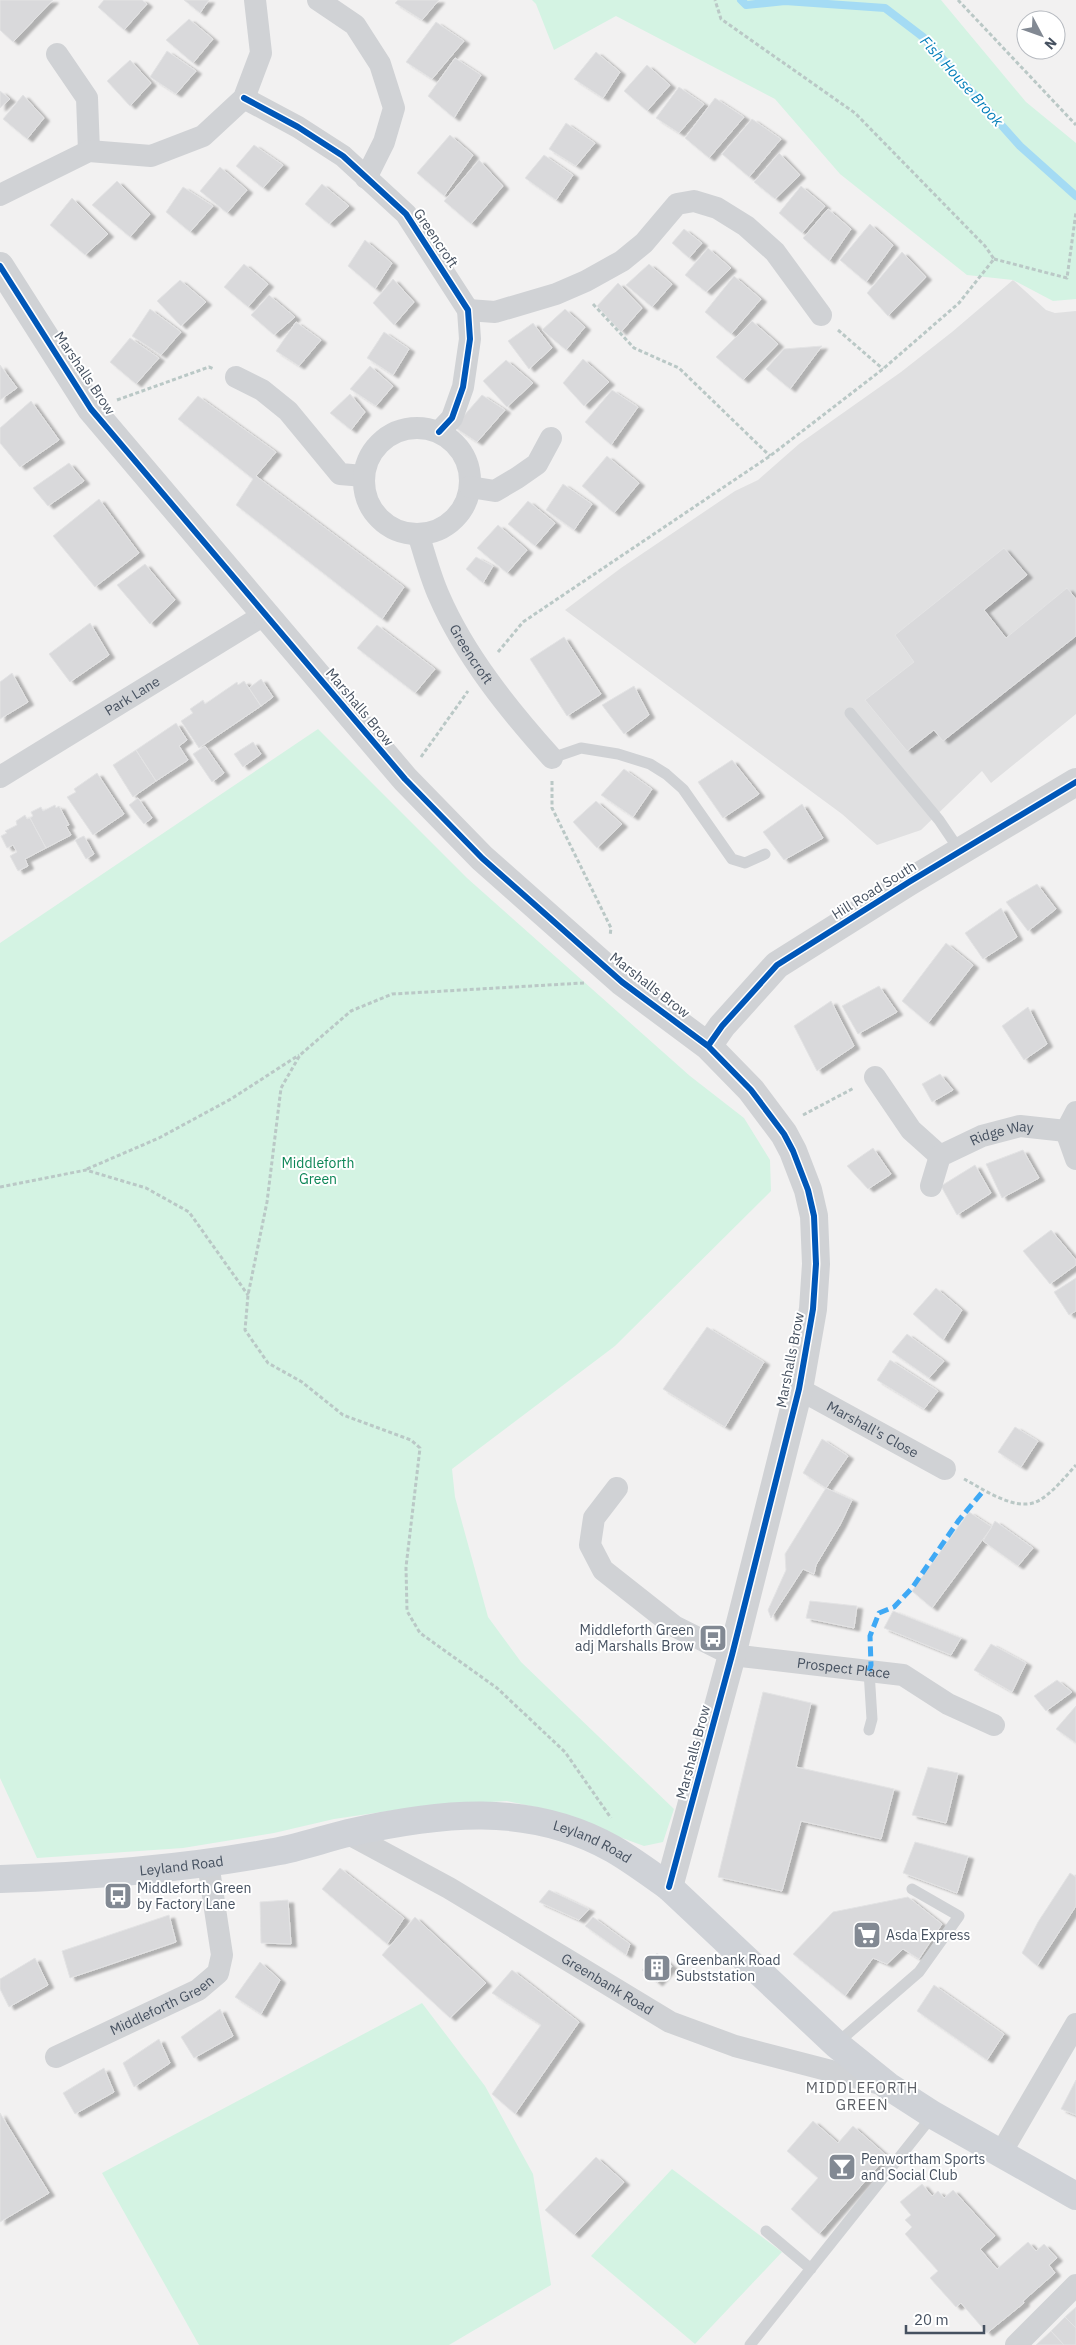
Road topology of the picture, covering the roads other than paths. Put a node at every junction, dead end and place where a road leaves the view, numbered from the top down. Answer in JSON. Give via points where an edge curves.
{"nodes":[{"id":1,"x":255,"y":0,"type":"edge"},
{"id":2,"x":318,"y":0,"type":"edge"},
{"id":3,"x":57,"y":54,"type":"dead end"},
{"id":4,"x":244,"y":98,"type":"junction"},
{"id":5,"x":89,"y":151,"type":"junction"},
{"id":6,"x":366,"y":178,"type":"junction"},
{"id":7,"x":0,"y":195,"type":"edge"},
{"id":8,"x":0,"y":266,"type":"edge"},
{"id":9,"x":468,"y":310,"type":"junction"},
{"id":10,"x":821,"y":315,"type":"road end"},
{"id":11,"x":236,"y":377,"type":"road end"},
{"id":12,"x":439,"y":432,"type":"junction"},
{"id":13,"x":551,"y":438,"type":"dead end"},
{"id":14,"x":364,"y":476,"type":"junction"},
{"id":15,"x":470,"y":486,"type":"junction"},
{"id":16,"x":418,"y":534,"type":"junction"},
{"id":17,"x":264,"y":615,"type":"junction"},
{"id":18,"x":850,"y":714,"type":"dead end"},
{"id":19,"x":552,"y":758,"type":"joint"},
{"id":20,"x":0,"y":777,"type":"edge"},
{"id":21,"x":1076,"y":782,"type":"edge"},
{"id":22,"x":960,"y":851,"type":"junction"},
{"id":23,"x":765,"y":854,"type":"dead end"},
{"id":24,"x":708,"y":1046,"type":"junction"},
{"id":25,"x":875,"y":1077,"type":"road end"},
{"id":26,"x":1071,"y":1122,"type":"edge"},
{"id":27,"x":940,"y":1156,"type":"junction"},
{"id":28,"x":1076,"y":1159,"type":"edge"},
{"id":29,"x":930,"y":1186,"type":"dead end"},
{"id":30,"x":799,"y":1389,"type":"junction"},
{"id":31,"x":946,"y":1469,"type":"road end"},
{"id":32,"x":617,"y":1488,"type":"dead end"},
{"id":33,"x":732,"y":1655,"type":"junction"},
{"id":34,"x":869,"y":1671,"type":"junction"},
{"id":35,"x":994,"y":1725,"type":"dead end"},
{"id":36,"x":869,"y":1730,"type":"dead end"},
{"id":37,"x":347,"y":1833,"type":"junction"},
{"id":38,"x":208,"y":1864,"type":"junction"},
{"id":39,"x":0,"y":1879,"type":"edge"},
{"id":40,"x":669,"y":1887,"type":"junction"},
{"id":41,"x":912,"y":1890,"type":"dead end"},
{"id":42,"x":1073,"y":2029,"type":"edge"},
{"id":43,"x":836,"y":2044,"type":"junction"},
{"id":44,"x":56,"y":2058,"type":"dead end"},
{"id":45,"x":888,"y":2086,"type":"junction"},
{"id":46,"x":933,"y":2115,"type":"junction"},
{"id":47,"x":1001,"y":2153,"type":"junction"},
{"id":48,"x":1076,"y":2196,"type":"edge"},
{"id":49,"x":766,"y":2231,"type":"dead end"},
{"id":50,"x":811,"y":2270,"type":"junction"},
{"id":51,"x":1076,"y":2285,"type":"edge"},
{"id":52,"x":750,"y":2345,"type":"edge"},
{"id":53,"x":1016,"y":2345,"type":"edge"}],
"edges":[{"from":1,"to":4,"type":"street","via":[[261,53]]},
{"from":2,"to":6,"type":"street","via":[[355,25],[380,64],[394,108],[384,142]]},
{"from":3,"to":5,"type":"street","via":[[87,98]]},
{"from":4,"to":5,"type":"street","via":[[203,136],[151,156]]},
{"from":4,"to":6,"type":"street","name":"Greencroft","via":[[343,156]]},
{"from":5,"to":7,"type":"street"},
{"from":6,"to":9,"type":"street","name":"Greencroft","via":[[406,214]]},
{"from":8,"to":17,"type":"street","name":"Marshalls Brow","via":[[91,409]]},
{"from":9,"to":10,"type":"street","via":[[495,312],[576,285],[622,262],[644,243],[677,204],[694,201],[717,208],[746,226],[775,252]]},
{"from":9,"to":12,"type":"street","name":"Greencroft","via":[[470,339],[464,387],[452,418]]},
{"from":11,"to":14,"type":"street","via":[[262,390],[288,411],[340,474]]},
{"from":12,"to":14,"type":"street","via":[[423,428],[406,429],[390,435],[368,460]]},
{"from":12,"to":15,"type":"street","via":[[463,454],[470,470]]},
{"from":13,"to":15,"type":"street","via":[[537,464],[517,478],[495,491]]},
{"from":14,"to":16,"type":"street","via":[[372,510],[384,523],[400,532]]},
{"from":15,"to":16,"type":"street","via":[[466,502],[453,520],[433,532]]},
{"from":16,"to":19,"type":"street","name":"Greencroft","via":[[439,595],[454,626],[514,715]]},
{"from":17,"to":20,"type":"street","name":"Park Lane"},
{"from":17,"to":24,"type":"street","name":"Marshalls Brow","via":[[405,779],[482,858],[613,973]]},
{"from":18,"to":22,"type":"lane","via":[[939,820]]},
{"from":19,"to":23,"type":"lane","via":[[581,748],[618,754],[650,764],[683,790],[732,859],[745,863]]},
{"from":21,"to":22,"type":"street","name":"Hill Road South"},
{"from":22,"to":24,"type":"street","name":"Hill Road South","via":[[777,965]]},
{"from":24,"to":30,"type":"street","name":"Marshalls Brow","via":[[751,1090],[780,1128],[799,1166],[814,1216],[816,1264],[813,1310]]},
{"from":25,"to":27,"type":"street","via":[[910,1130]]},
{"from":26,"to":27,"type":"street","name":"Ridge Way","via":[[1020,1126],[982,1136]]},
{"from":26,"to":28,"type":"street","name":"Ridge Way"},
{"from":27,"to":29,"type":"street"},
{"from":30,"to":31,"type":"street","name":"Marshall's Close"},
{"from":30,"to":33,"type":"street","name":"Marshalls Brow"},
{"from":32,"to":33,"type":"street","name":"Prospect Place","via":[[594,1518],[590,1545],[603,1570],[674,1626]]},
{"from":33,"to":34,"type":"street","name":"Prospect Place"},
{"from":33,"to":40,"type":"street","name":"Marshalls Brow"},
{"from":34,"to":35,"type":"street","name":"Prospect Place","via":[[903,1675],[948,1704]]},
{"from":34,"to":36,"type":"lane","via":[[872,1719]]},
{"from":37,"to":38,"type":"main road","name":"Leyland Road","via":[[277,1852]]},
{"from":37,"to":40,"type":"main road","name":"Leyland Road","via":[[438,1816],[507,1815],[582,1835],[612,1848]]},
{"from":37,"to":45,"type":"street","name":"Greenbank Road","via":[[449,1888],[670,2022],[735,2046]]},
{"from":38,"to":39,"type":"main road","name":"Leyland Road","via":[[55,1878]]},
{"from":38,"to":44,"type":"street","name":"Middleforth Green","via":[[222,1955],[218,1973],[198,1990]]},
{"from":40,"to":43,"type":"main road","name":"Leyland Road"},
{"from":41,"to":43,"type":"lane","via":[[959,1916],[920,1972]]},
{"from":42,"to":47,"type":"street"},
{"from":43,"to":45,"type":"main road","name":"Leyland Road"},
{"from":45,"to":46,"type":"main road","name":"Leyland Road"},
{"from":46,"to":47,"type":"main road","name":"Leyland Road"},
{"from":46,"to":50,"type":"lane"},
{"from":47,"to":48,"type":"main road","name":"Leyland Road"},
{"from":49,"to":50,"type":"lane"},
{"from":50,"to":52,"type":"lane"},
{"from":51,"to":53,"type":"street"}]}
